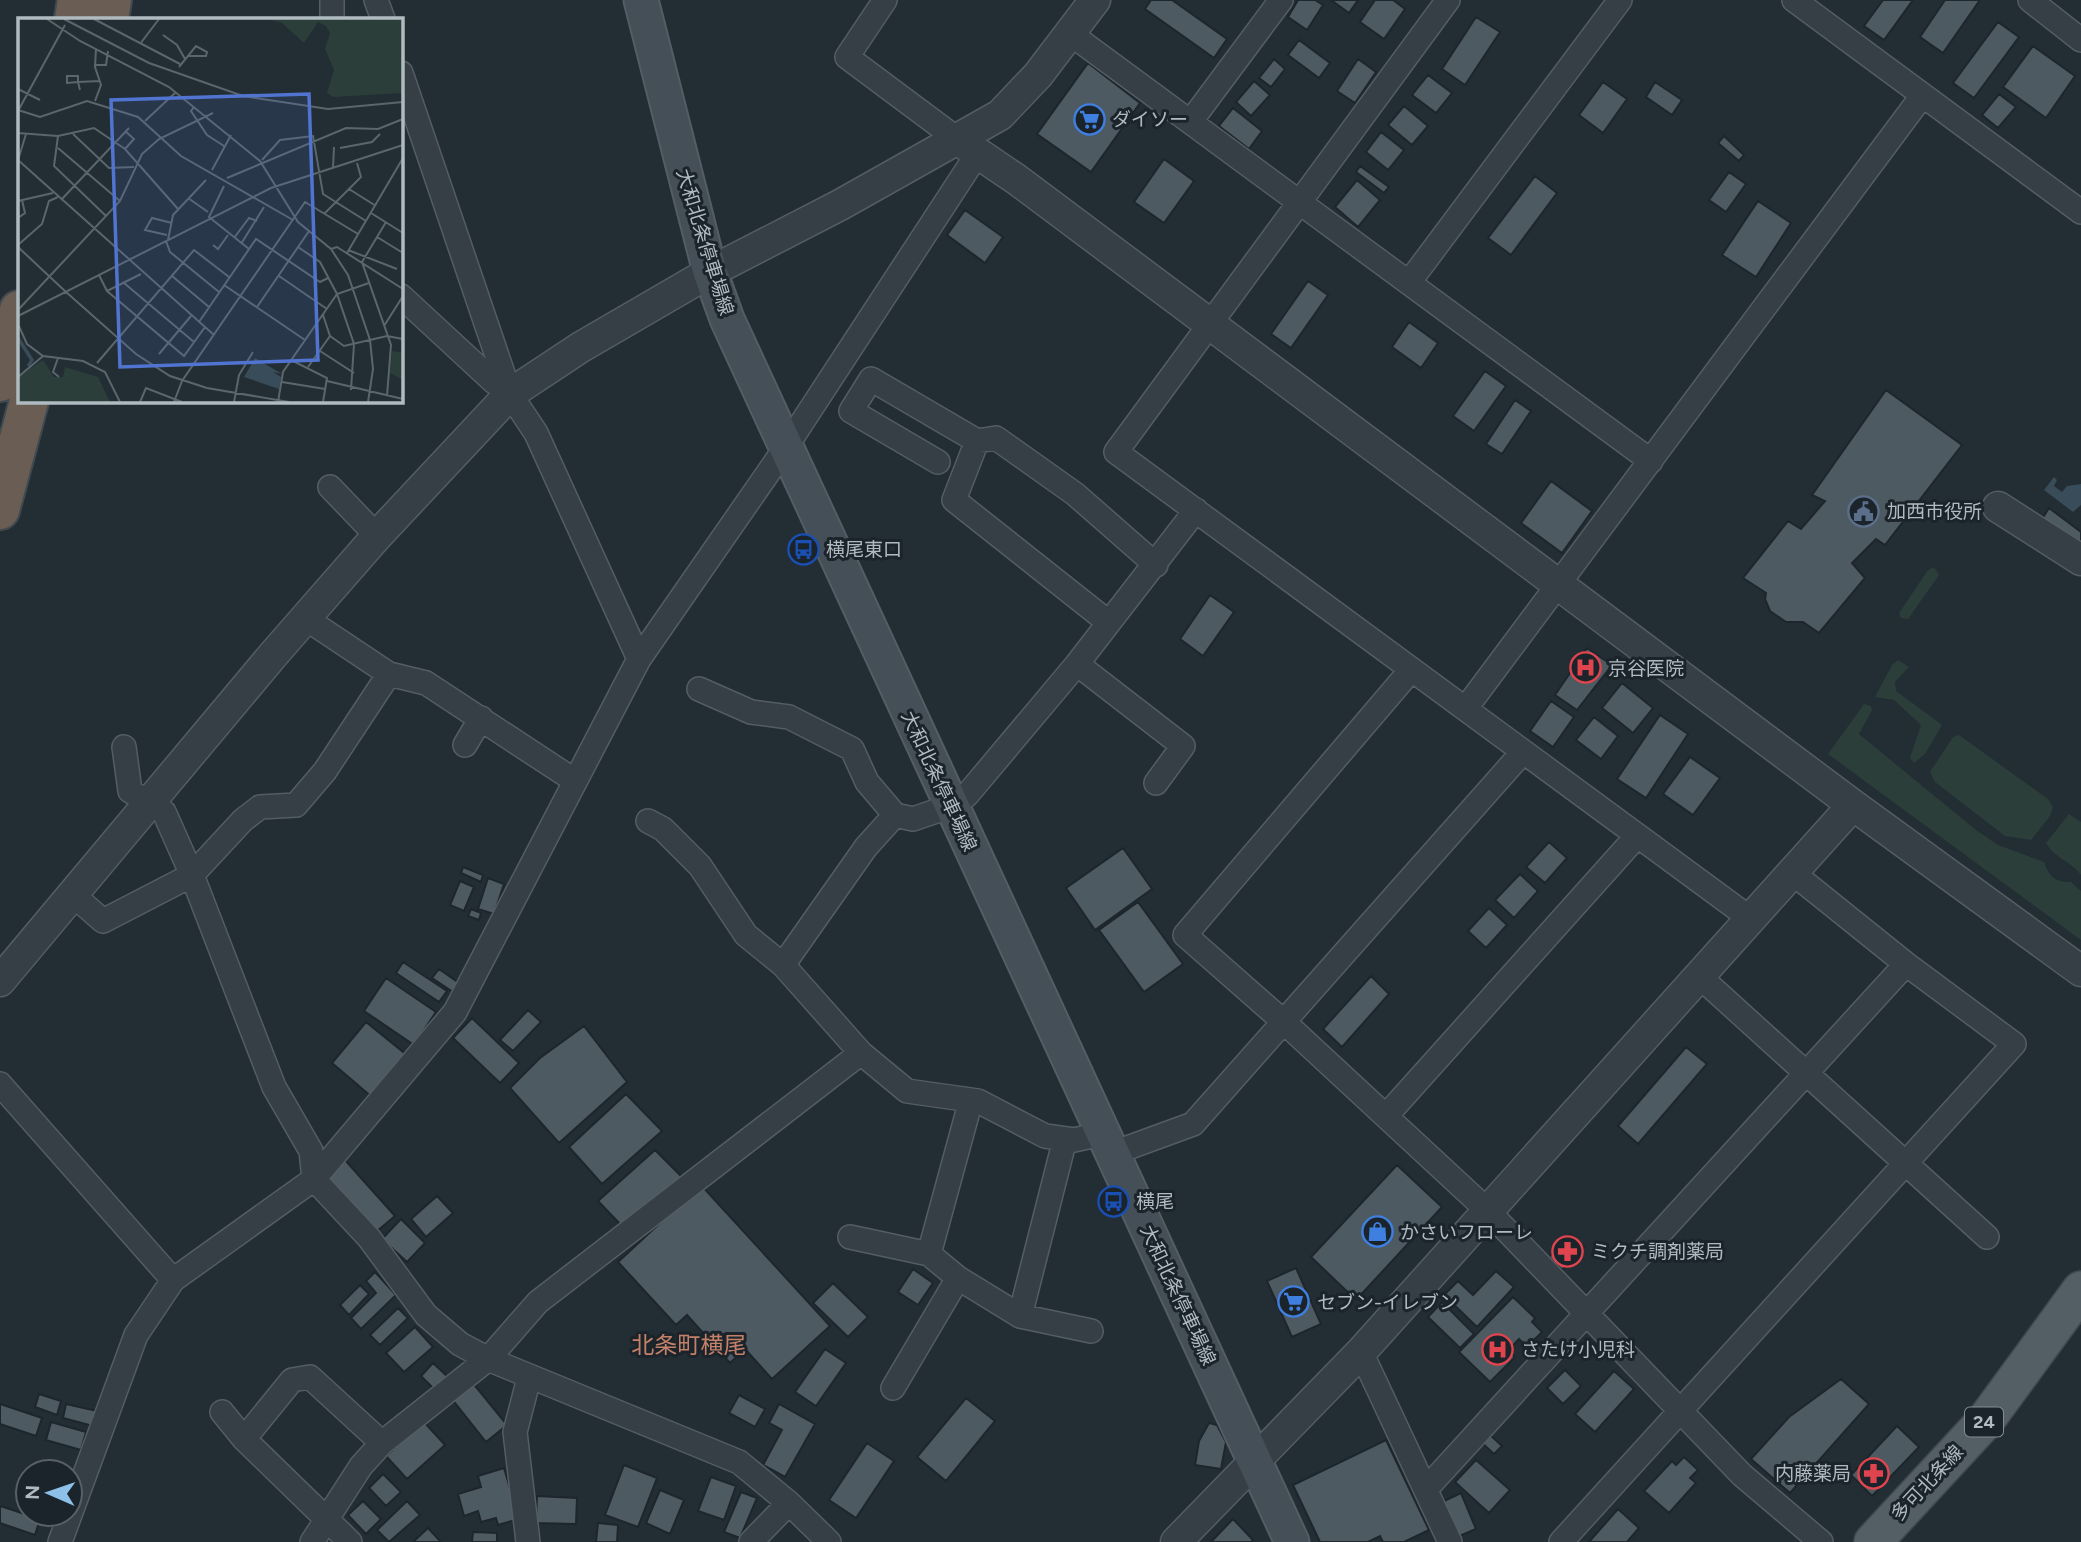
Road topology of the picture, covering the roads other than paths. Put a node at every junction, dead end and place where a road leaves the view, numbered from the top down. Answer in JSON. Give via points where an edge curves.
{"nodes":[{"id":1,"x":76,"y":0,"type":"edge"},
{"id":2,"x":112,"y":0,"type":"edge"},
{"id":3,"x":332,"y":0,"type":"edge"},
{"id":4,"x":376,"y":0,"type":"edge"},
{"id":5,"x":641,"y":0,"type":"edge"},
{"id":6,"x":885,"y":0,"type":"edge"},
{"id":7,"x":1096,"y":0,"type":"edge"},
{"id":8,"x":1281,"y":0,"type":"edge"},
{"id":9,"x":1448,"y":0,"type":"edge"},
{"id":10,"x":1620,"y":0,"type":"edge"},
{"id":11,"x":1794,"y":0,"type":"edge"},
{"id":12,"x":2029,"y":0,"type":"edge"},
{"id":13,"x":74,"y":18,"type":"edge"},
{"id":14,"x":109,"y":18,"type":"edge"},
{"id":15,"x":332,"y":18,"type":"edge"},
{"id":16,"x":383,"y":18,"type":"edge"},
{"id":17,"x":1068,"y":32,"type":"junction"},
{"id":18,"x":2081,"y":40,"type":"edge"},
{"id":19,"x":402,"y":76,"type":"edge"},
{"id":20,"x":1922,"y":96,"type":"junction"},
{"id":21,"x":1191,"y":121,"type":"junction"},
{"id":22,"x":967,"y":146,"type":"junction"},
{"id":23,"x":1298,"y":200,"type":"junction"},
{"id":24,"x":2079,"y":204,"type":"edge"},
{"id":25,"x":710,"y":272,"type":"junction"},
{"id":26,"x":1410,"y":281,"type":"junction"},
{"id":27,"x":402,"y":297,"type":"edge"},
{"id":28,"x":18,"y":314,"type":"edge"},
{"id":29,"x":1209,"y":326,"type":"junction"},
{"id":30,"x":0,"y":382,"type":"edge"},
{"id":31,"x":507,"y":387,"type":"junction"},
{"id":32,"x":29,"y":402,"type":"edge"},
{"id":33,"x":977,"y":441,"type":"junction"},
{"id":34,"x":786,"y":447,"type":"junction"},
{"id":35,"x":1651,"y":461,"type":"junction"},
{"id":36,"x":938,"y":462,"type":"dead end"},
{"id":37,"x":330,"y":487,"type":"dead end"},
{"id":38,"x":1998,"y":507,"type":"dead end"},
{"id":39,"x":0,"y":510,"type":"edge"},
{"id":40,"x":1196,"y":510,"type":"junction"},
{"id":41,"x":377,"y":536,"type":"junction"},
{"id":42,"x":2081,"y":561,"type":"edge"},
{"id":43,"x":1156,"y":565,"type":"junction"},
{"id":44,"x":1560,"y":585,"type":"junction"},
{"id":45,"x":305,"y":618,"type":"junction"},
{"id":46,"x":1108,"y":622,"type":"junction"},
{"id":47,"x":639,"y":659,"type":"junction"},
{"id":48,"x":1077,"y":664,"type":"junction"},
{"id":49,"x":1411,"y":670,"type":"junction"},
{"id":50,"x":388,"y":674,"type":"junction"},
{"id":51,"x":699,"y":689,"type":"dead end"},
{"id":52,"x":1466,"y":708,"type":"junction"},
{"id":53,"x":481,"y":718,"type":"junction"},
{"id":54,"x":465,"y":745,"type":"dead end"},
{"id":55,"x":124,"y":747,"type":"dead end"},
{"id":56,"x":1522,"y":753,"type":"junction"},
{"id":57,"x":566,"y":775,"type":"dead end"},
{"id":58,"x":1156,"y":783,"type":"dead end"},
{"id":59,"x":148,"y":802,"type":"junction"},
{"id":60,"x":1853,"y":805,"type":"junction"},
{"id":61,"x":951,"y":806,"type":"junction"},
{"id":62,"x":895,"y":815,"type":"junction"},
{"id":63,"x":648,"y":821,"type":"dead end"},
{"id":64,"x":1637,"y":836,"type":"junction"},
{"id":65,"x":1794,"y":874,"type":"junction"},
{"id":66,"x":192,"y":875,"type":"junction"},
{"id":67,"x":72,"y":894,"type":"junction"},
{"id":68,"x":1751,"y":919,"type":"junction"},
{"id":69,"x":1906,"y":964,"type":"junction"},
{"id":70,"x":783,"y":965,"type":"junction"},
{"id":71,"x":2081,"y":971,"type":"edge"},
{"id":72,"x":1699,"y":976,"type":"junction"},
{"id":73,"x":0,"y":981,"type":"edge"},
{"id":74,"x":1284,"y":1022,"type":"junction"},
{"id":75,"x":862,"y":1053,"type":"junction"},
{"id":76,"x":1807,"y":1074,"type":"junction"},
{"id":77,"x":0,"y":1084,"type":"edge"},
{"id":78,"x":971,"y":1100,"type":"junction"},
{"id":79,"x":1387,"y":1116,"type":"junction"},
{"id":80,"x":1065,"y":1139,"type":"junction"},
{"id":81,"x":1106,"y":1144,"type":"junction"},
{"id":82,"x":1906,"y":1164,"type":"junction"},
{"id":83,"x":314,"y":1179,"type":"junction"},
{"id":84,"x":1488,"y":1211,"type":"junction"},
{"id":85,"x":850,"y":1237,"type":"dead end"},
{"id":86,"x":1987,"y":1237,"type":"dead end"},
{"id":87,"x":929,"y":1254,"type":"junction"},
{"id":88,"x":958,"y":1278,"type":"junction"},
{"id":89,"x":173,"y":1280,"type":"junction"},
{"id":90,"x":2081,"y":1290,"type":"edge"},
{"id":91,"x":1587,"y":1312,"type":"junction"},
{"id":92,"x":1020,"y":1315,"type":"junction"},
{"id":93,"x":1091,"y":1331,"type":"dead end"},
{"id":94,"x":1361,"y":1352,"type":"junction"},
{"id":95,"x":488,"y":1359,"type":"junction"},
{"id":96,"x":528,"y":1378,"type":"junction"},
{"id":97,"x":893,"y":1388,"type":"dead end"},
{"id":98,"x":1681,"y":1411,"type":"junction"},
{"id":99,"x":222,"y":1412,"type":"dead end"},
{"id":100,"x":243,"y":1439,"type":"junction"},
{"id":101,"x":382,"y":1443,"type":"junction"},
{"id":102,"x":1255,"y":1463,"type":"junction"},
{"id":103,"x":1426,"y":1489,"type":"junction"},
{"id":104,"x":789,"y":1503,"type":"junction"},
{"id":105,"x":328,"y":1520,"type":"junction"},
{"id":106,"x":61,"y":1542,"type":"edge"},
{"id":107,"x":312,"y":1542,"type":"edge"},
{"id":108,"x":350,"y":1542,"type":"edge"},
{"id":109,"x":528,"y":1542,"type":"edge"},
{"id":110,"x":751,"y":1542,"type":"edge"},
{"id":111,"x":829,"y":1542,"type":"edge"},
{"id":112,"x":1177,"y":1542,"type":"edge"},
{"id":113,"x":1292,"y":1542,"type":"edge"},
{"id":114,"x":1450,"y":1542,"type":"edge"},
{"id":115,"x":1561,"y":1542,"type":"edge"},
{"id":116,"x":1821,"y":1542,"type":"edge"},
{"id":117,"x":1873,"y":1542,"type":"edge"}],
"edges":[{"from":1,"to":13,"type":"highway"},
{"from":2,"to":14,"type":"highway"},
{"from":3,"to":15,"type":"street"},
{"from":4,"to":16,"type":"street"},
{"from":5,"to":25,"type":"main road","name":"大和北条停車場線"},
{"from":6,"to":22,"type":"street","via":[[847,57]]},
{"from":7,"to":17,"type":"street"},
{"from":8,"to":21,"type":"street"},
{"from":9,"to":23,"type":"street"},
{"from":10,"to":26,"type":"street"},
{"from":11,"to":20,"type":"street"},
{"from":12,"to":18,"type":"street"},
{"from":17,"to":21,"type":"street"},
{"from":17,"to":22,"type":"street","via":[[1038,75]]},
{"from":19,"to":31,"type":"street"},
{"from":20,"to":24,"type":"street"},
{"from":20,"to":35,"type":"street"},
{"from":21,"to":23,"type":"street"},
{"from":22,"to":25,"type":"street"},
{"from":22,"to":29,"type":"street"},
{"from":22,"to":34,"type":"street"},
{"from":23,"to":26,"type":"street"},
{"from":23,"to":29,"type":"street"},
{"from":25,"to":31,"type":"street"},
{"from":25,"to":34,"type":"main road","name":"大和北条停車場線","via":[[727,320]]},
{"from":26,"to":35,"type":"street"},
{"from":27,"to":31,"type":"street","via":[[494,382]]},
{"from":28,"to":30,"type":"highway"},
{"from":29,"to":40,"type":"street","via":[[1116,452]]},
{"from":29,"to":44,"type":"street"},
{"from":31,"to":41,"type":"street"},
{"from":31,"to":47,"type":"street","via":[[536,433]]},
{"from":32,"to":39,"type":"highway"},
{"from":33,"to":36,"type":"street","via":[[871,379],[851,411]]},
{"from":33,"to":43,"type":"street","via":[[996,438],[1075,494]]},
{"from":33,"to":46,"type":"street","via":[[954,500]]},
{"from":34,"to":47,"type":"street"},
{"from":34,"to":61,"type":"main road","name":"大和北条停車場線"},
{"from":35,"to":44,"type":"street"},
{"from":37,"to":41,"type":"street"},
{"from":38,"to":42,"type":"street"},
{"from":40,"to":43,"type":"street"},
{"from":40,"to":49,"type":"street"},
{"from":41,"to":45,"type":"street"},
{"from":43,"to":46,"type":"street"},
{"from":44,"to":52,"type":"street"},
{"from":44,"to":60,"type":"street"},
{"from":45,"to":50,"type":"street"},
{"from":45,"to":59,"type":"street"},
{"from":46,"to":48,"type":"street"},
{"from":47,"to":83,"type":"street","via":[[455,1012]]},
{"from":48,"to":58,"type":"street","via":[[1183,746]]},
{"from":48,"to":61,"type":"street","via":[[967,795]]},
{"from":49,"to":52,"type":"street"},
{"from":49,"to":74,"type":"street","via":[[1185,934]]},
{"from":50,"to":53,"type":"street","via":[[426,683]]},
{"from":50,"to":66,"type":"street","via":[[326,771],[296,805],[260,807]]},
{"from":51,"to":62,"type":"street","via":[[751,712],[789,717],[852,749],[867,782]]},
{"from":52,"to":56,"type":"street"},
{"from":53,"to":54,"type":"street"},
{"from":53,"to":57,"type":"street"},
{"from":55,"to":59,"type":"street","via":[[130,791]]},
{"from":56,"to":64,"type":"street"},
{"from":56,"to":74,"type":"street"},
{"from":59,"to":66,"type":"street","via":[[164,812]]},
{"from":59,"to":67,"type":"street"},
{"from":60,"to":65,"type":"street"},
{"from":60,"to":71,"type":"street"},
{"from":61,"to":62,"type":"street","via":[[913,819]]},
{"from":61,"to":81,"type":"main road","name":"大和北条停車場線"},
{"from":62,"to":70,"type":"street","via":[[866,847]]},
{"from":63,"to":70,"type":"street","via":[[687,851],[746,935]]},
{"from":64,"to":68,"type":"street"},
{"from":64,"to":79,"type":"street"},
{"from":65,"to":68,"type":"street"},
{"from":65,"to":69,"type":"street"},
{"from":66,"to":67,"type":"street","via":[[103,921]]},
{"from":66,"to":83,"type":"street","via":[[274,1087],[310,1151]]},
{"from":67,"to":73,"type":"street"},
{"from":68,"to":72,"type":"street"},
{"from":69,"to":76,"type":"street"},
{"from":69,"to":82,"type":"street","via":[[2014,1044]]},
{"from":70,"to":75,"type":"street"},
{"from":72,"to":76,"type":"street"},
{"from":72,"to":84,"type":"street"},
{"from":74,"to":79,"type":"street"},
{"from":74,"to":81,"type":"street","via":[[1193,1124]]},
{"from":75,"to":78,"type":"street","via":[[907,1091]]},
{"from":75,"to":95,"type":"street","via":[[538,1302]]},
{"from":76,"to":82,"type":"street"},
{"from":76,"to":91,"type":"street"},
{"from":77,"to":89,"type":"street"},
{"from":78,"to":80,"type":"street","via":[[1045,1136]]},
{"from":78,"to":87,"type":"street"},
{"from":79,"to":84,"type":"street"},
{"from":80,"to":81,"type":"street"},
{"from":80,"to":92,"type":"street"},
{"from":81,"to":102,"type":"main road","name":"大和北条停車場線"},
{"from":82,"to":86,"type":"street"},
{"from":82,"to":98,"type":"street"},
{"from":83,"to":89,"type":"street"},
{"from":83,"to":95,"type":"street","via":[[369,1238],[426,1315],[460,1344]]},
{"from":84,"to":91,"type":"street"},
{"from":84,"to":94,"type":"street"},
{"from":85,"to":87,"type":"street"},
{"from":87,"to":88,"type":"street"},
{"from":88,"to":92,"type":"street"},
{"from":88,"to":97,"type":"street"},
{"from":89,"to":106,"type":"street","via":[[136,1335]]},
{"from":90,"to":117,"type":"main road","name":"多可北条線","number":"24","via":[[1986,1420]]},
{"from":91,"to":98,"type":"street"},
{"from":91,"to":103,"type":"street"},
{"from":92,"to":93,"type":"street"},
{"from":94,"to":102,"type":"street"},
{"from":94,"to":103,"type":"street"},
{"from":95,"to":96,"type":"street"},
{"from":95,"to":101,"type":"street"},
{"from":96,"to":104,"type":"street","via":[[738,1462]]},
{"from":96,"to":109,"type":"street","via":[[515,1432]]},
{"from":98,"to":115,"type":"street"},
{"from":98,"to":116,"type":"street","via":[[1742,1475]]},
{"from":99,"to":100,"type":"street"},
{"from":100,"to":101,"type":"street","via":[[292,1380],[310,1377]]},
{"from":100,"to":105,"type":"street"},
{"from":101,"to":105,"type":"street","via":[[361,1466]]},
{"from":102,"to":112,"type":"street"},
{"from":102,"to":113,"type":"main road","name":"大和北条停車場線"},
{"from":103,"to":114,"type":"street"},
{"from":104,"to":110,"type":"street"},
{"from":104,"to":111,"type":"street"},
{"from":105,"to":107,"type":"street"},
{"from":105,"to":108,"type":"street"}]}
